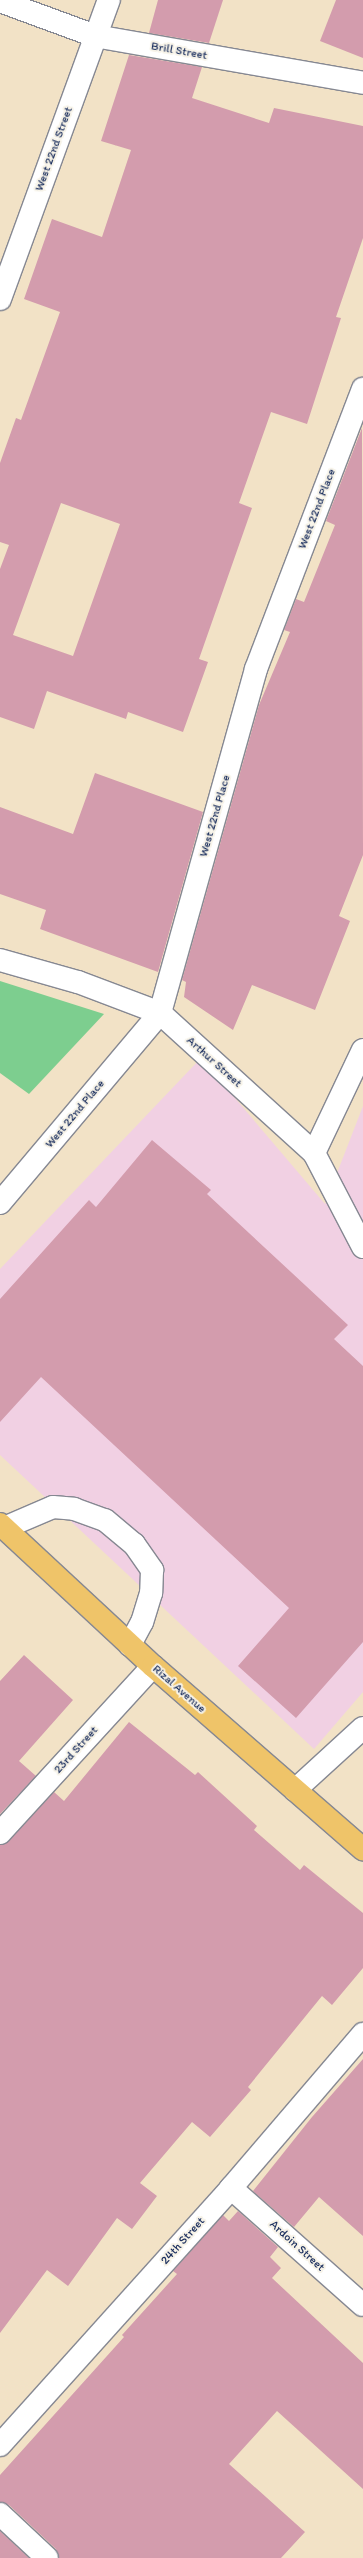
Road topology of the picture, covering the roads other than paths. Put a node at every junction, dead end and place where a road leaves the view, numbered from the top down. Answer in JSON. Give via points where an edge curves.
{"nodes":[{"id":1,"x":109,"y":0,"type":"edge"},
{"id":2,"x":0,"y":1,"type":"edge"},
{"id":3,"x":95,"y":36,"type":"junction"},
{"id":4,"x":363,"y":83,"type":"edge"},
{"id":5,"x":0,"y":299,"type":"edge"},
{"id":6,"x":363,"y":389,"type":"edge"},
{"id":7,"x":0,"y":960,"type":"edge"},
{"id":8,"x":160,"y":1014,"type":"junction"},
{"id":9,"x":363,"y":1050,"type":"edge"},
{"id":10,"x":314,"y":1153,"type":"junction"},
{"id":11,"x":0,"y":1203,"type":"edge"},
{"id":12,"x":363,"y":1247,"type":"edge"},
{"id":13,"x":2,"y":1526,"type":"edge"},
{"id":14,"x":130,"y":1645,"type":"junction"},
{"id":15,"x":153,"y":1666,"type":"junction"},
{"id":16,"x":363,"y":1728,"type":"edge"},
{"id":17,"x":295,"y":1790,"type":"junction"},
{"id":18,"x":0,"y":1833,"type":"edge"},
{"id":19,"x":363,"y":1849,"type":"edge"},
{"id":20,"x":363,"y":2034,"type":"edge"},
{"id":21,"x":231,"y":2188,"type":"junction"},
{"id":22,"x":363,"y":2305,"type":"edge"},
{"id":23,"x":0,"y":2445,"type":"edge"},
{"id":24,"x":0,"y":2514,"type":"edge"},
{"id":25,"x":47,"y":2558,"type":"edge"}],
"edges":[{"from":1,"to":3,"type":"street","name":"West 22nd Street"},
{"from":2,"to":3,"type":"street","name":"Brill Street"},
{"from":3,"to":4,"type":"street","name":"Brill Street"},
{"from":3,"to":5,"type":"street","name":"West 22nd Street"},
{"from":6,"to":8,"type":"street","name":"West 22nd Place","via":[[256,669]]},
{"from":7,"to":8,"type":"street","name":"Arthur Street","via":[[78,982]]},
{"from":8,"to":10,"type":"street","name":"Arthur Street"},
{"from":8,"to":11,"type":"street","name":"West 22nd Place"},
{"from":9,"to":10,"type":"street"},
{"from":10,"to":12,"type":"street","name":"Arthur Street"},
{"from":13,"to":14,"type":"highway","name":"Rizal Avenue"},
{"from":13,"to":14,"type":"street","via":[[53,1507],[74,1509],[105,1520],[134,1544],[152,1570],[152,1593],[142,1622]]},
{"from":14,"to":15,"type":"highway","name":"Rizal Avenue"},
{"from":15,"to":17,"type":"highway","name":"Rizal Avenue"},
{"from":15,"to":18,"type":"street","name":"23rd Street"},
{"from":16,"to":17,"type":"street"},
{"from":17,"to":19,"type":"highway","name":"Rizal Avenue"},
{"from":20,"to":21,"type":"street","name":"24th Street"},
{"from":21,"to":22,"type":"street","name":"Ardoin Street"},
{"from":21,"to":23,"type":"street","name":"24th Street"},
{"from":24,"to":25,"type":"street"}]}
